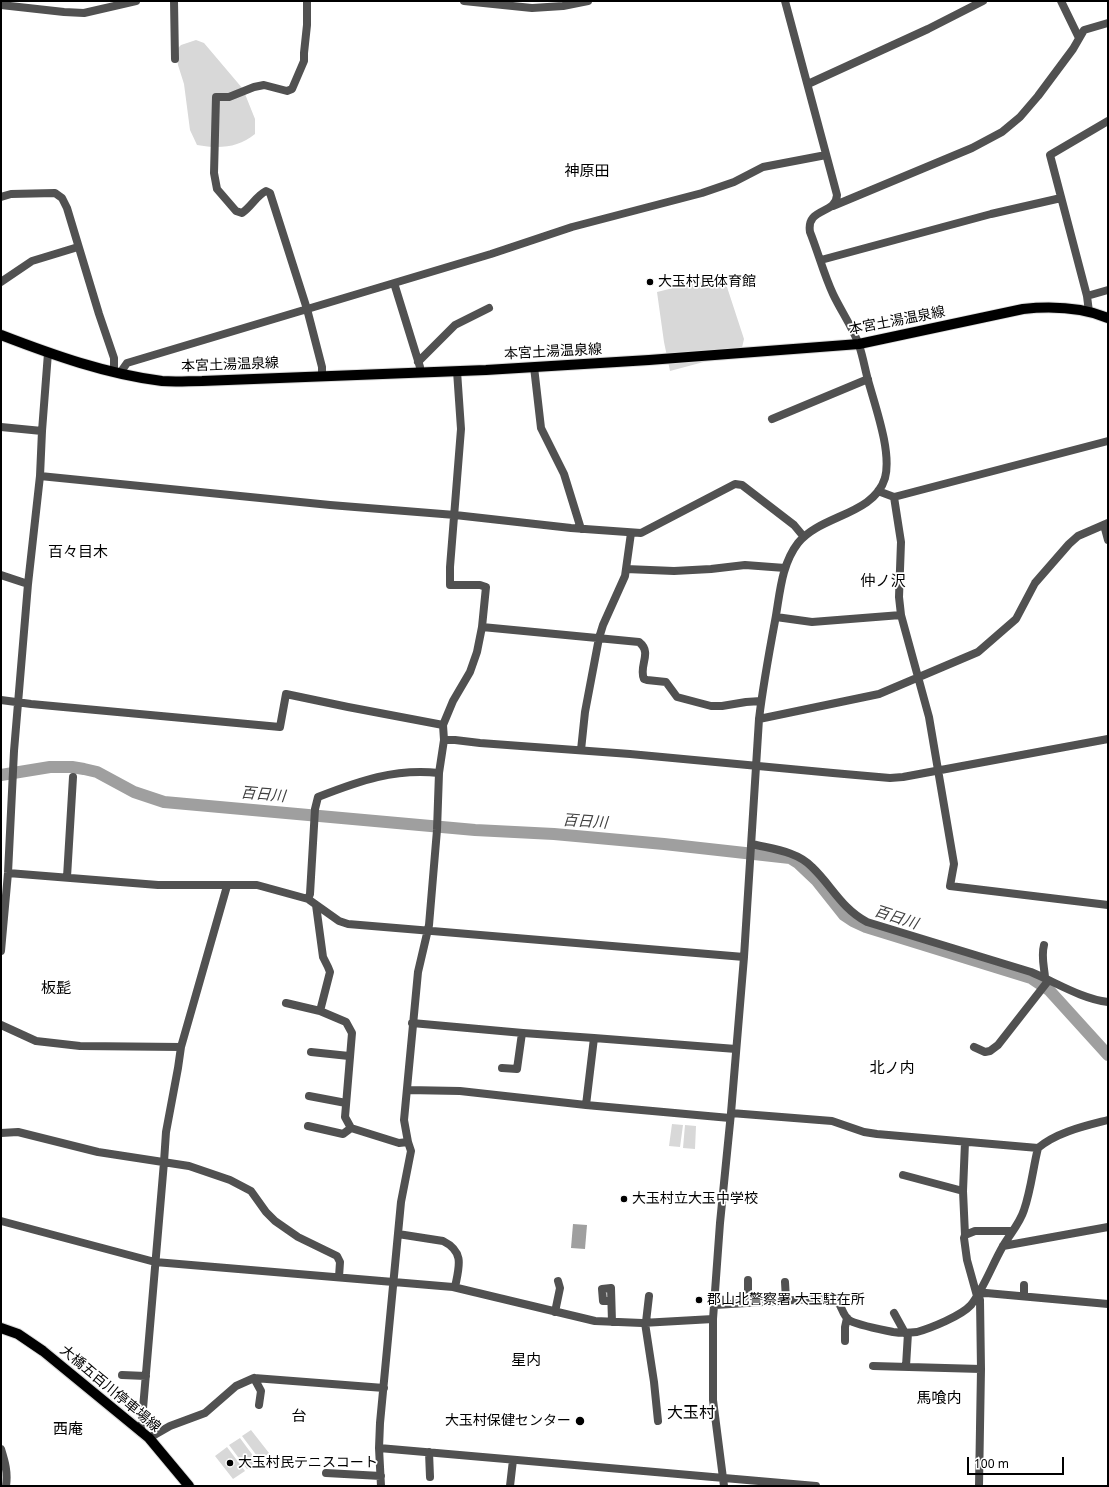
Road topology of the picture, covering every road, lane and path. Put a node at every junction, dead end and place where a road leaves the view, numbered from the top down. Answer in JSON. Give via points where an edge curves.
{"nodes":[{"id":1,"x":136,"y":1,"type":"edge"},
{"id":2,"x":174,"y":1,"type":"edge"},
{"id":3,"x":307,"y":1,"type":"edge"},
{"id":4,"x":464,"y":1,"type":"edge"},
{"id":5,"x":588,"y":1,"type":"edge"},
{"id":6,"x":785,"y":1,"type":"edge"},
{"id":7,"x":983,"y":1,"type":"edge"},
{"id":8,"x":1061,"y":1,"type":"edge"},
{"id":9,"x":1,"y":5,"type":"edge"},
{"id":10,"x":1108,"y":23,"type":"edge"},
{"id":11,"x":1079,"y":38,"type":"junction"},
{"id":12,"x":175,"y":59,"type":"dead end"},
{"id":13,"x":808,"y":84,"type":"junction"},
{"id":14,"x":1108,"y":121,"type":"edge"},
{"id":15,"x":826,"y":155,"type":"junction"},
{"id":16,"x":1,"y":197,"type":"edge"},
{"id":17,"x":1061,"y":198,"type":"junction"},
{"id":18,"x":831,"y":206,"type":"junction"},
{"id":19,"x":78,"y":247,"type":"junction"},
{"id":20,"x":821,"y":260,"type":"junction"},
{"id":21,"x":1,"y":282,"type":"edge"},
{"id":22,"x":394,"y":283,"type":"junction"},
{"id":23,"x":1108,"y":290,"type":"edge"},
{"id":24,"x":1087,"y":296,"type":"junction"},
{"id":25,"x":489,"y":308,"type":"dead end"},
{"id":26,"x":307,"y":309,"type":"junction"},
{"id":27,"x":1089,"y":312,"type":"junction"},
{"id":28,"x":1108,"y":318,"type":"edge"},
{"id":29,"x":1,"y":335,"type":"edge"},
{"id":30,"x":859,"y":344,"type":"junction"},
{"id":31,"x":48,"y":353,"type":"junction"},
{"id":32,"x":418,"y":362,"type":"junction"},
{"id":33,"x":534,"y":367,"type":"junction"},
{"id":34,"x":458,"y":371,"type":"junction"},
{"id":35,"x":117,"y":372,"type":"junction"},
{"id":36,"x":419,"y":373,"type":"junction"},
{"id":37,"x":322,"y":376,"type":"junction"},
{"id":38,"x":868,"y":379,"type":"junction"},
{"id":39,"x":772,"y":419,"type":"dead end"},
{"id":40,"x":1,"y":427,"type":"edge"},
{"id":41,"x":42,"y":430,"type":"junction"},
{"id":42,"x":1108,"y":441,"type":"edge"},
{"id":43,"x":40,"y":476,"type":"junction"},
{"id":44,"x":878,"y":491,"type":"junction"},
{"id":45,"x":894,"y":497,"type":"junction"},
{"id":46,"x":455,"y":515,"type":"junction"},
{"id":47,"x":1106,"y":524,"type":"edge"},
{"id":48,"x":581,"y":529,"type":"junction"},
{"id":49,"x":631,"y":533,"type":"junction"},
{"id":50,"x":804,"y":537,"type":"junction"},
{"id":51,"x":1108,"y":540,"type":"edge"},
{"id":52,"x":785,"y":568,"type":"junction"},
{"id":53,"x":626,"y":569,"type":"junction"},
{"id":54,"x":1,"y":575,"type":"edge"},
{"id":55,"x":28,"y":584,"type":"junction"},
{"id":56,"x":901,"y":615,"type":"junction"},
{"id":57,"x":776,"y":617,"type":"junction"},
{"id":58,"x":482,"y":627,"type":"junction"},
{"id":59,"x":600,"y":638,"type":"junction"},
{"id":60,"x":918,"y":677,"type":"junction"},
{"id":61,"x":1,"y":700,"type":"edge"},
{"id":62,"x":761,"y":701,"type":"junction"},
{"id":63,"x":18,"y":702,"type":"junction"},
{"id":64,"x":759,"y":719,"type":"junction"},
{"id":65,"x":443,"y":725,"type":"junction"},
{"id":66,"x":444,"y":740,"type":"junction"},
{"id":67,"x":1108,"y":740,"type":"edge"},
{"id":68,"x":581,"y":750,"type":"junction"},
{"id":69,"x":756,"y":766,"type":"junction"},
{"id":70,"x":937,"y":770,"type":"junction"},
{"id":71,"x":439,"y":773,"type":"junction"},
{"id":72,"x":73,"y":777,"type":"dead end"},
{"id":73,"x":751,"y":846,"type":"junction"},
{"id":74,"x":8,"y":873,"type":"junction"},
{"id":75,"x":67,"y":877,"type":"junction"},
{"id":76,"x":227,"y":886,"type":"junction"},
{"id":77,"x":4,"y":887,"type":"edge"},
{"id":78,"x":308,"y":899,"type":"junction"},
{"id":79,"x":316,"y":905,"type":"junction"},
{"id":80,"x":1108,"y":905,"type":"edge"},
{"id":81,"x":428,"y":931,"type":"junction"},
{"id":82,"x":1044,"y":945,"type":"dead end"},
{"id":83,"x":1,"y":951,"type":"edge"},
{"id":84,"x":744,"y":957,"type":"junction"},
{"id":85,"x":1045,"y":983,"type":"junction"},
{"id":86,"x":1106,"y":1000,"type":"edge"},
{"id":87,"x":286,"y":1003,"type":"dead end"},
{"id":88,"x":320,"y":1011,"type":"junction"},
{"id":89,"x":412,"y":1023,"type":"junction"},
{"id":90,"x":1,"y":1025,"type":"edge"},
{"id":91,"x":522,"y":1033,"type":"junction"},
{"id":92,"x":594,"y":1038,"type":"junction"},
{"id":93,"x":974,"y":1046,"type":"dead end"},
{"id":94,"x":181,"y":1047,"type":"junction"},
{"id":95,"x":736,"y":1049,"type":"junction"},
{"id":96,"x":311,"y":1052,"type":"dead end"},
{"id":97,"x":350,"y":1056,"type":"junction"},
{"id":98,"x":502,"y":1068,"type":"dead end"},
{"id":99,"x":407,"y":1090,"type":"junction"},
{"id":100,"x":309,"y":1096,"type":"dead end"},
{"id":101,"x":346,"y":1103,"type":"junction"},
{"id":102,"x":586,"y":1105,"type":"junction"},
{"id":103,"x":731,"y":1115,"type":"junction"},
{"id":104,"x":1108,"y":1120,"type":"edge"},
{"id":105,"x":308,"y":1126,"type":"dead end"},
{"id":106,"x":351,"y":1128,"type":"junction"},
{"id":107,"x":1,"y":1134,"type":"edge"},
{"id":108,"x":408,"y":1142,"type":"junction"},
{"id":109,"x":965,"y":1142,"type":"junction"},
{"id":110,"x":1038,"y":1148,"type":"junction"},
{"id":111,"x":164,"y":1162,"type":"junction"},
{"id":112,"x":903,"y":1175,"type":"dead end"},
{"id":113,"x":963,"y":1191,"type":"junction"},
{"id":114,"x":1,"y":1221,"type":"edge"},
{"id":115,"x":1108,"y":1227,"type":"edge"},
{"id":116,"x":1012,"y":1231,"type":"junction"},
{"id":117,"x":398,"y":1234,"type":"junction"},
{"id":118,"x":965,"y":1235,"type":"junction"},
{"id":119,"x":1003,"y":1246,"type":"junction"},
{"id":120,"x":155,"y":1262,"type":"junction"},
{"id":121,"x":339,"y":1277,"type":"junction"},
{"id":122,"x":748,"y":1280,"type":"dead end"},
{"id":123,"x":393,"y":1281,"type":"junction"},
{"id":124,"x":558,"y":1281,"type":"dead end"},
{"id":125,"x":785,"y":1282,"type":"dead end"},
{"id":126,"x":1024,"y":1285,"type":"dead end"},
{"id":127,"x":455,"y":1287,"type":"junction"},
{"id":128,"x":977,"y":1295,"type":"junction"},
{"id":129,"x":649,"y":1296,"type":"dead end"},
{"id":130,"x":1024,"y":1296,"type":"junction"},
{"id":131,"x":786,"y":1300,"type":"junction"},
{"id":132,"x":611,"y":1301,"type":"dead end"},
{"id":133,"x":748,"y":1303,"type":"junction"},
{"id":134,"x":1108,"y":1304,"type":"edge"},
{"id":135,"x":715,"y":1305,"type":"junction"},
{"id":136,"x":555,"y":1312,"type":"junction"},
{"id":137,"x":894,"y":1313,"type":"dead end"},
{"id":138,"x":847,"y":1318,"type":"junction"},
{"id":139,"x":713,"y":1319,"type":"junction"},
{"id":140,"x":612,"y":1322,"type":"junction"},
{"id":141,"x":646,"y":1322,"type":"junction"},
{"id":142,"x":1,"y":1328,"type":"edge"},
{"id":143,"x":906,"y":1333,"type":"junction"},
{"id":144,"x":845,"y":1341,"type":"dead end"},
{"id":145,"x":873,"y":1366,"type":"dead end"},
{"id":146,"x":906,"y":1366,"type":"junction"},
{"id":147,"x":981,"y":1369,"type":"junction"},
{"id":148,"x":122,"y":1374,"type":"dead end"},
{"id":149,"x":146,"y":1376,"type":"junction"},
{"id":150,"x":254,"y":1378,"type":"junction"},
{"id":151,"x":384,"y":1388,"type":"junction"},
{"id":152,"x":259,"y":1405,"type":"dead end"},
{"id":153,"x":658,"y":1421,"type":"dead end"},
{"id":154,"x":145,"y":1435,"type":"junction"},
{"id":155,"x":379,"y":1448,"type":"junction"},
{"id":156,"x":1,"y":1449,"type":"edge"},
{"id":157,"x":429,"y":1452,"type":"junction"},
{"id":158,"x":513,"y":1460,"type":"junction"},
{"id":159,"x":326,"y":1473,"type":"dead end"},
{"id":160,"x":381,"y":1476,"type":"junction"},
{"id":161,"x":430,"y":1477,"type":"dead end"},
{"id":162,"x":724,"y":1482,"type":"edge"},
{"id":163,"x":6,"y":1486,"type":"edge"},
{"id":164,"x":189,"y":1486,"type":"edge"},
{"id":165,"x":382,"y":1486,"type":"edge"},
{"id":166,"x":510,"y":1486,"type":"edge"},
{"id":167,"x":816,"y":1486,"type":"edge"},
{"id":168,"x":979,"y":1486,"type":"edge"}],
"edges":[{"from":1,"to":9,"type":"street","via":[[84,13]]},
{"from":2,"to":12,"type":"street"},
{"from":3,"to":26,"type":"street","via":[[304,61],[292,88],[287,91],[264,85],[229,97],[216,97],[214,173],[218,189],[236,211],[242,213],[259,195],[266,191],[270,193]]},
{"from":4,"to":5,"type":"street","via":[[532,8]]},
{"from":6,"to":13,"type":"street"},
{"from":7,"to":13,"type":"street"},
{"from":8,"to":11,"type":"street"},
{"from":10,"to":11,"type":"street","via":[[1084,30]]},
{"from":11,"to":18,"type":"street","via":[[1038,96],[1020,117],[1002,132],[972,148]]},
{"from":13,"to":15,"type":"street"},
{"from":14,"to":17,"type":"street","via":[[1050,155]]},
{"from":15,"to":18,"type":"street","via":[[837,195]]},
{"from":15,"to":22,"type":"street","via":[[763,167],[734,182],[702,193],[572,227]]},
{"from":16,"to":19,"type":"street","via":[[11,194],[55,193],[62,198],[67,208]]},
{"from":17,"to":20,"type":"street"},
{"from":17,"to":24,"type":"street"},
{"from":18,"to":20,"type":"street","via":[[813,217],[810,223],[810,232]]},
{"from":19,"to":21,"type":"street","via":[[32,261]]},
{"from":19,"to":35,"type":"street"},
{"from":20,"to":30,"type":"street","via":[[832,292]]},
{"from":22,"to":26,"type":"street"},
{"from":22,"to":32,"type":"street"},
{"from":23,"to":24,"type":"street"},
{"from":24,"to":27,"type":"street"},
{"from":25,"to":32,"type":"street","via":[[455,324]]},
{"from":26,"to":35,"type":"street","via":[[127,363]]},
{"from":26,"to":37,"type":"street"},
{"from":27,"to":28,"type":"main road","name":"本宮土湯温泉線"},
{"from":27,"to":30,"type":"main road","name":"本宮土湯温泉線","via":[[1068,308],[1023,309]]},
{"from":29,"to":31,"type":"main road","name":"本宮土湯温泉線"},
{"from":30,"to":33,"type":"main road","name":"本宮土湯温泉線"},
{"from":30,"to":38,"type":"street"},
{"from":31,"to":35,"type":"main road","name":"本宮土湯温泉線"},
{"from":31,"to":41,"type":"street"},
{"from":32,"to":36,"type":"street"},
{"from":33,"to":34,"type":"main road","name":"本宮土湯温泉線"},
{"from":33,"to":48,"type":"street","via":[[541,428],[564,474]]},
{"from":34,"to":36,"type":"main road","name":"本宮土湯温泉線"},
{"from":34,"to":46,"type":"street","via":[[461,429]]},
{"from":35,"to":37,"type":"main road","name":"本宮土湯温泉線","via":[[163,381]]},
{"from":36,"to":37,"type":"main road","name":"本宮土湯温泉線"},
{"from":38,"to":39,"type":"street"},
{"from":38,"to":44,"type":"street","via":[[886,454],[887,471]]},
{"from":40,"to":41,"type":"street"},
{"from":41,"to":43,"type":"street"},
{"from":42,"to":45,"type":"street"},
{"from":43,"to":46,"type":"street","via":[[330,506]]},
{"from":43,"to":55,"type":"street"},
{"from":44,"to":45,"type":"street"},
{"from":44,"to":50,"type":"street","via":[[864,504]]},
{"from":45,"to":56,"type":"street","via":[[900,542]]},
{"from":46,"to":48,"type":"street"},
{"from":46,"to":58,"type":"street","via":[[450,585],[486,586]]},
{"from":47,"to":51,"type":"street"},
{"from":47,"to":60,"type":"street","via":[[1078,536],[1069,544],[1035,583],[1016,619],[978,652]]},
{"from":48,"to":49,"type":"street"},
{"from":49,"to":50,"type":"street","via":[[641,533],[735,484],[742,485],[794,525]]},
{"from":49,"to":53,"type":"street"},
{"from":50,"to":52,"type":"street"},
{"from":52,"to":53,"type":"street","via":[[745,565],[674,571]]},
{"from":52,"to":57,"type":"street"},
{"from":53,"to":59,"type":"street"},
{"from":54,"to":55,"type":"street"},
{"from":55,"to":63,"type":"street"},
{"from":56,"to":57,"type":"street","via":[[812,622]]},
{"from":56,"to":60,"type":"street"},
{"from":57,"to":62,"type":"street"},
{"from":58,"to":59,"type":"street"},
{"from":58,"to":65,"type":"street","via":[[470,672],[453,700]]},
{"from":59,"to":62,"type":"street","via":[[639,642],[645,650],[642,675],[644,678],[669,683],[680,699],[715,706]]},
{"from":59,"to":68,"type":"street","via":[[585,712]]},
{"from":60,"to":64,"type":"street","via":[[880,694]]},
{"from":60,"to":70,"type":"street","via":[[929,717]]},
{"from":61,"to":63,"type":"street"},
{"from":62,"to":64,"type":"street"},
{"from":63,"to":65,"type":"street","via":[[280,727],[286,694]]},
{"from":63,"to":74,"type":"street","via":[[12,768]]},
{"from":64,"to":69,"type":"street"},
{"from":65,"to":66,"type":"street"},
{"from":66,"to":68,"type":"street"},
{"from":66,"to":71,"type":"street"},
{"from":67,"to":70,"type":"street"},
{"from":68,"to":69,"type":"street"},
{"from":69,"to":70,"type":"street","via":[[890,778]]},
{"from":69,"to":73,"type":"street"},
{"from":70,"to":80,"type":"street","via":[[954,864],[950,886]]},
{"from":71,"to":78,"type":"street","via":[[386,774],[318,797]]},
{"from":71,"to":81,"type":"street"},
{"from":72,"to":75,"type":"street"},
{"from":73,"to":84,"type":"street"},
{"from":73,"to":85,"type":"street","via":[[799,857],[812,866],[845,906],[867,922],[1031,972]]},
{"from":74,"to":75,"type":"street"},
{"from":74,"to":77,"type":"street"},
{"from":75,"to":76,"type":"street","via":[[158,885]]},
{"from":76,"to":78,"type":"street","via":[[257,886]]},
{"from":76,"to":94,"type":"street"},
{"from":77,"to":83,"type":"street"},
{"from":78,"to":79,"type":"street"},
{"from":79,"to":81,"type":"street","via":[[339,921],[348,924]]},
{"from":79,"to":88,"type":"street","via":[[323,957],[330,972]]},
{"from":81,"to":84,"type":"street"},
{"from":81,"to":89,"type":"street","via":[[418,972]]},
{"from":82,"to":85,"type":"street","via":[[1042,955]]},
{"from":84,"to":95,"type":"street"},
{"from":85,"to":86,"type":"street","via":[[1059,984],[1096,1000]]},
{"from":85,"to":93,"type":"street","via":[[998,1045],[985,1052]]},
{"from":87,"to":88,"type":"street"},
{"from":88,"to":97,"type":"street","via":[[343,1020],[349,1026],[352,1033]]},
{"from":89,"to":91,"type":"street"},
{"from":89,"to":99,"type":"street"},
{"from":90,"to":94,"type":"street","via":[[36,1041],[80,1046]]},
{"from":91,"to":92,"type":"street"},
{"from":91,"to":98,"type":"street","via":[[517,1069]]},
{"from":92,"to":95,"type":"street"},
{"from":92,"to":102,"type":"street"},
{"from":94,"to":111,"type":"street","via":[[166,1132]]},
{"from":95,"to":103,"type":"street"},
{"from":96,"to":97,"type":"street"},
{"from":97,"to":101,"type":"street"},
{"from":99,"to":102,"type":"street","via":[[460,1091]]},
{"from":99,"to":108,"type":"street","via":[[404,1120]]},
{"from":100,"to":101,"type":"street"},
{"from":101,"to":106,"type":"street","via":[[346,1117]]},
{"from":102,"to":103,"type":"street"},
{"from":103,"to":109,"type":"street","via":[[832,1122],[871,1133]]},
{"from":103,"to":135,"type":"street"},
{"from":104,"to":110,"type":"street","via":[[1065,1133]]},
{"from":105,"to":106,"type":"street","via":[[343,1134]]},
{"from":106,"to":108,"type":"street","via":[[399,1142]]},
{"from":107,"to":111,"type":"street","via":[[18,1132],[98,1152]]},
{"from":108,"to":117,"type":"street","via":[[411,1151]]},
{"from":109,"to":110,"type":"street"},
{"from":109,"to":113,"type":"street"},
{"from":110,"to":116,"type":"street","via":[[1025,1208]]},
{"from":111,"to":120,"type":"street"},
{"from":111,"to":121,"type":"street","via":[[189,1166],[230,1180],[252,1191],[266,1212],[276,1221],[298,1237],[338,1256]]},
{"from":112,"to":113,"type":"street"},
{"from":113,"to":118,"type":"street"},
{"from":114,"to":120,"type":"street"},
{"from":115,"to":119,"type":"street"},
{"from":116,"to":118,"type":"street","via":[[974,1231]]},
{"from":116,"to":119,"type":"street"},
{"from":117,"to":123,"type":"street"},
{"from":117,"to":127,"type":"street","via":[[449,1244],[458,1255],[459,1262]]},
{"from":118,"to":128,"type":"street","via":[[967,1260]]},
{"from":119,"to":128,"type":"street"},
{"from":120,"to":121,"type":"street"},
{"from":120,"to":149,"type":"street"},
{"from":121,"to":123,"type":"street"},
{"from":122,"to":133,"type":"street"},
{"from":123,"to":127,"type":"street"},
{"from":123,"to":151,"type":"street"},
{"from":124,"to":136,"type":"street","via":[[560,1288]]},
{"from":125,"to":131,"type":"street"},
{"from":126,"to":130,"type":"street"},
{"from":127,"to":136,"type":"street"},
{"from":128,"to":130,"type":"street","via":[[986,1293]]},
{"from":128,"to":143,"type":"street","via":[[970,1306],[957,1315],[916,1332]]},
{"from":128,"to":147,"type":"street","via":[[980,1300]]},
{"from":129,"to":141,"type":"street"},
{"from":130,"to":134,"type":"street"},
{"from":131,"to":133,"type":"street"},
{"from":131,"to":138,"type":"street","via":[[834,1298]]},
{"from":132,"to":140,"type":"street"},
{"from":133,"to":135,"type":"street"},
{"from":135,"to":139,"type":"street"},
{"from":136,"to":140,"type":"street","via":[[594,1321]]},
{"from":137,"to":143,"type":"street"},
{"from":138,"to":143,"type":"street","via":[[853,1322]]},
{"from":138,"to":144,"type":"street"},
{"from":139,"to":141,"type":"street"},
{"from":139,"to":162,"type":"street","via":[[713,1400]]},
{"from":140,"to":141,"type":"street"},
{"from":141,"to":153,"type":"street"},
{"from":142,"to":154,"type":"main road","name":"大橋五百川停車場線","via":[[18,1334],[38,1348]]},
{"from":143,"to":146,"type":"street"},
{"from":145,"to":146,"type":"street"},
{"from":146,"to":147,"type":"street"},
{"from":147,"to":168,"type":"street"},
{"from":148,"to":149,"type":"street"},
{"from":149,"to":154,"type":"street"},
{"from":150,"to":151,"type":"street"},
{"from":150,"to":152,"type":"street","via":[[261,1391]]},
{"from":150,"to":154,"type":"street","via":[[236,1386],[205,1413]]},
{"from":151,"to":155,"type":"street"},
{"from":154,"to":164,"type":"main road","name":"大橋五百川停車場線"},
{"from":155,"to":157,"type":"street"},
{"from":155,"to":160,"type":"street"},
{"from":156,"to":163,"type":"street","via":[[6,1465]]},
{"from":157,"to":158,"type":"street"},
{"from":157,"to":161,"type":"street"},
{"from":158,"to":162,"type":"street"},
{"from":158,"to":166,"type":"street"},
{"from":159,"to":160,"type":"street"},
{"from":160,"to":165,"type":"street"},
{"from":162,"to":167,"type":"street"}]}
